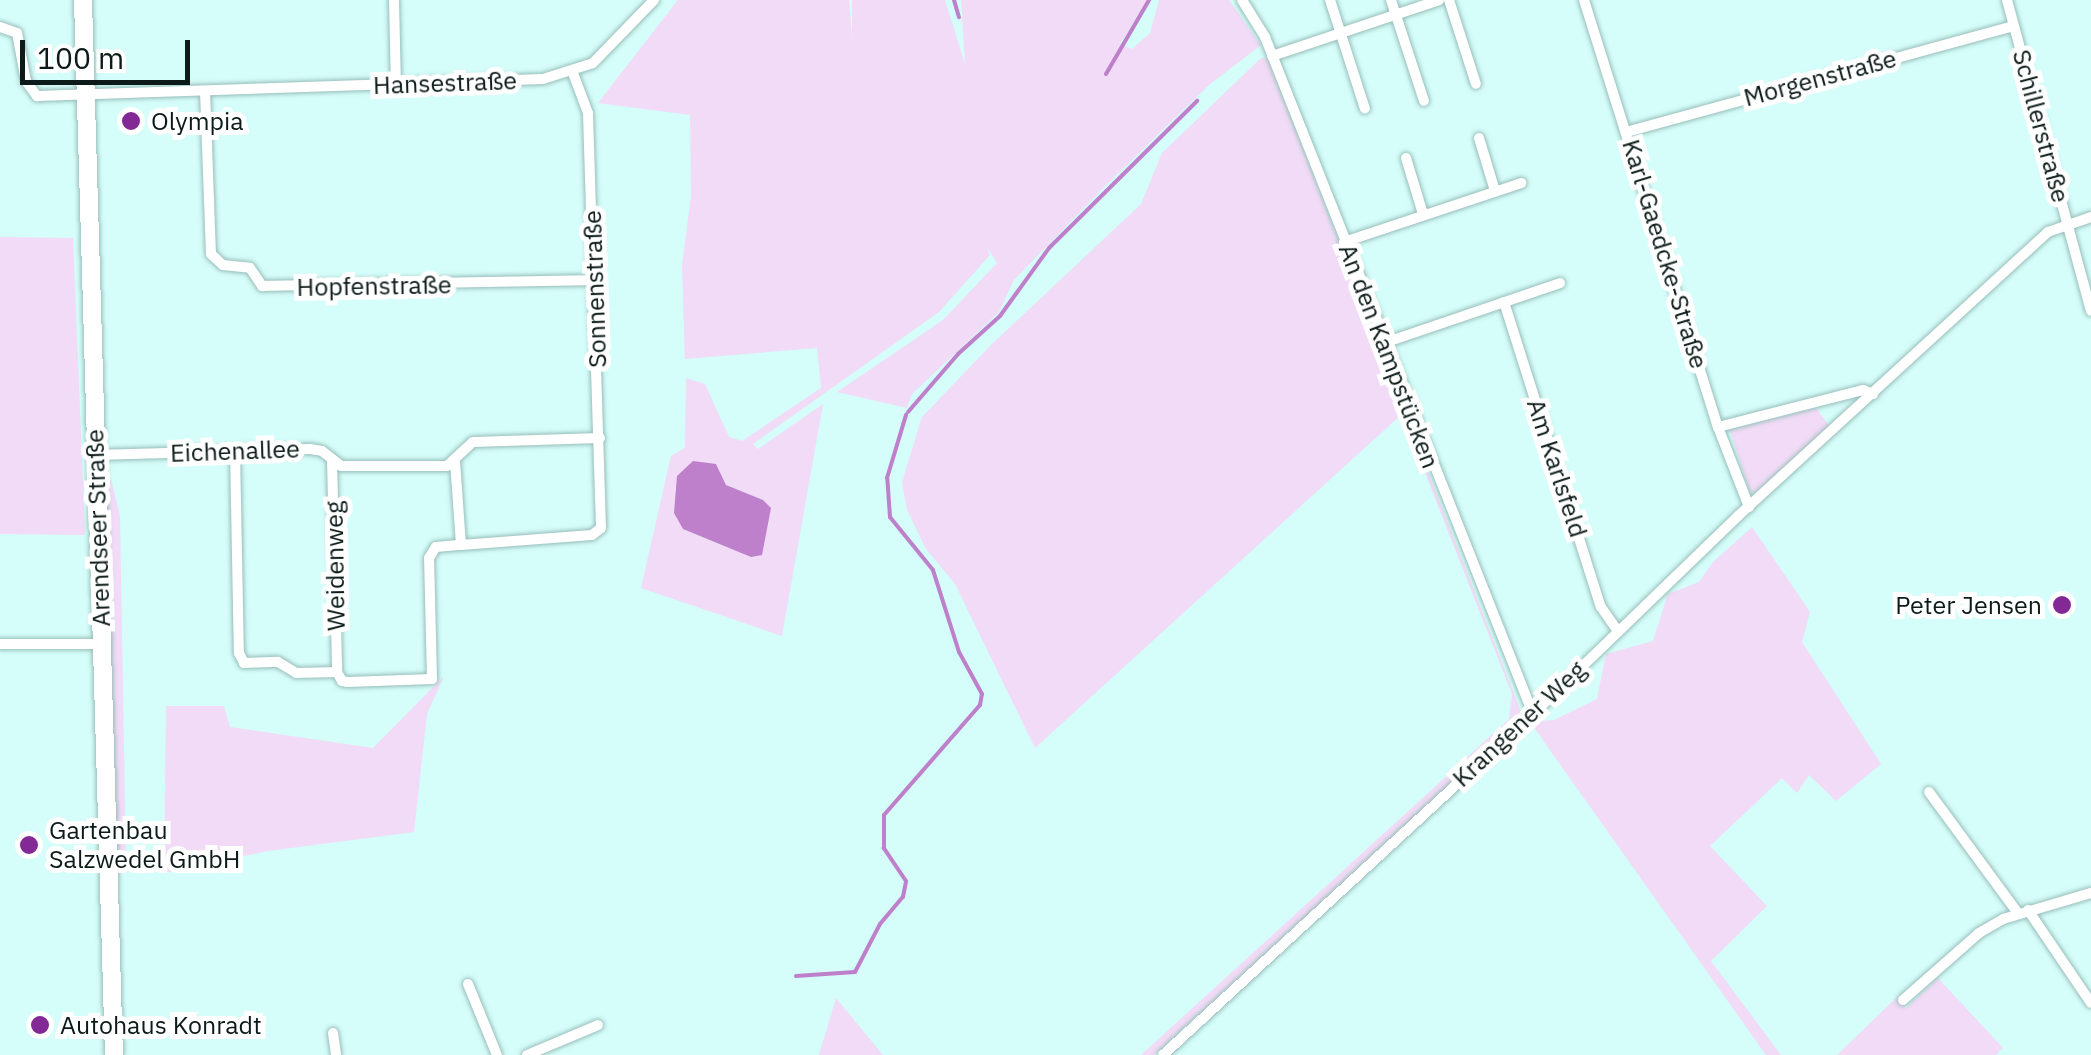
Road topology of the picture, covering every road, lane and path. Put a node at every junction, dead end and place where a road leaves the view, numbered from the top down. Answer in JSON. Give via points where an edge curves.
{"nodes":[{"id":1,"x":84,"y":0,"type":"edge"},
{"id":2,"x":394,"y":0,"type":"edge"},
{"id":3,"x":654,"y":0,"type":"edge"},
{"id":4,"x":1242,"y":0,"type":"edge"},
{"id":5,"x":1330,"y":0,"type":"edge"},
{"id":6,"x":1391,"y":0,"type":"edge"},
{"id":7,"x":1439,"y":0,"type":"edge"},
{"id":8,"x":1449,"y":0,"type":"edge"},
{"id":9,"x":1584,"y":0,"type":"edge"},
{"id":10,"x":2006,"y":0,"type":"edge"},
{"id":11,"x":1397,"y":14,"type":"junction"},
{"id":12,"x":2014,"y":26,"type":"junction"},
{"id":13,"x":0,"y":28,"type":"edge"},
{"id":14,"x":1341,"y":32,"type":"junction"},
{"id":15,"x":1272,"y":56,"type":"junction"},
{"id":16,"x":573,"y":73,"type":"junction"},
{"id":17,"x":396,"y":84,"type":"junction"},
{"id":18,"x":1476,"y":84,"type":"dead end"},
{"id":19,"x":206,"y":91,"type":"junction"},
{"id":20,"x":86,"y":96,"type":"junction"},
{"id":21,"x":1424,"y":101,"type":"dead end"},
{"id":22,"x":1365,"y":109,"type":"dead end"},
{"id":23,"x":1626,"y":132,"type":"junction"},
{"id":24,"x":1479,"y":138,"type":"dead end"},
{"id":25,"x":1406,"y":158,"type":"dead end"},
{"id":26,"x":1521,"y":182,"type":"dead end"},
{"id":27,"x":1495,"y":191,"type":"junction"},
{"id":28,"x":1423,"y":214,"type":"junction"},
{"id":29,"x":2091,"y":216,"type":"edge"},
{"id":30,"x":2067,"y":223,"type":"junction"},
{"id":31,"x":1344,"y":242,"type":"junction"},
{"id":32,"x":594,"y":280,"type":"junction"},
{"id":33,"x":1560,"y":283,"type":"dead end"},
{"id":34,"x":1504,"y":302,"type":"junction"},
{"id":35,"x":2091,"y":310,"type":"edge"},
{"id":36,"x":1384,"y":343,"type":"junction"},
{"id":37,"x":1874,"y":394,"type":"junction"},
{"id":38,"x":1718,"y":427,"type":"junction"},
{"id":39,"x":600,"y":438,"type":"junction"},
{"id":40,"x":234,"y":451,"type":"junction"},
{"id":41,"x":96,"y":455,"type":"junction"},
{"id":42,"x":332,"y":460,"type":"junction"},
{"id":43,"x":455,"y":461,"type":"junction"},
{"id":44,"x":1749,"y":507,"type":"junction"},
{"id":45,"x":461,"y":545,"type":"junction"},
{"id":46,"x":1616,"y":630,"type":"junction"},
{"id":47,"x":0,"y":644,"type":"edge"},
{"id":48,"x":102,"y":644,"type":"junction"},
{"id":49,"x":337,"y":672,"type":"junction"},
{"id":50,"x":1534,"y":714,"type":"junction"},
{"id":51,"x":1929,"y":792,"type":"dead end"},
{"id":52,"x":2091,"y":894,"type":"edge"},
{"id":53,"x":2023,"y":912,"type":"junction"},
{"id":54,"x":468,"y":984,"type":"dead end"},
{"id":55,"x":1902,"y":1000,"type":"dead end"},
{"id":56,"x":2091,"y":1003,"type":"edge"},
{"id":57,"x":598,"y":1025,"type":"dead end"},
{"id":58,"x":334,"y":1032,"type":"dead end"},
{"id":59,"x":114,"y":1055,"type":"edge"},
{"id":60,"x":336,"y":1055,"type":"edge"},
{"id":61,"x":497,"y":1055,"type":"edge"},
{"id":62,"x":527,"y":1055,"type":"edge"},
{"id":63,"x":1164,"y":1055,"type":"edge"}],
"edges":[{"from":1,"to":20,"type":"main road","name":"Arendseer Straße"},
{"from":2,"to":17,"type":"street"},
{"from":3,"to":16,"type":"street","name":"Hansestraße","via":[[598,58]]},
{"from":4,"to":15,"type":"street","name":"An den Kampstücken"},
{"from":5,"to":14,"type":"street"},
{"from":6,"to":11,"type":"street"},
{"from":7,"to":11,"type":"street"},
{"from":8,"to":18,"type":"street"},
{"from":9,"to":23,"type":"street","name":"Karl-Gaedcke-Straße"},
{"from":10,"to":12,"type":"street","name":"Schillerstraße"},
{"from":11,"to":14,"type":"street"},
{"from":11,"to":21,"type":"street"},
{"from":12,"to":23,"type":"street","name":"Morgenstraße"},
{"from":12,"to":30,"type":"street","name":"Schillerstraße"},
{"from":13,"to":20,"type":"street","name":"Hansestraße","via":[[22,42],[29,90],[37,96]]},
{"from":14,"to":15,"type":"street"},
{"from":14,"to":22,"type":"street"},
{"from":15,"to":31,"type":"street","name":"An den Kampstücken"},
{"from":16,"to":17,"type":"street","name":"Hansestraße"},
{"from":16,"to":32,"type":"street","name":"Sonnenstraße","via":[[588,114]]},
{"from":17,"to":19,"type":"street","name":"Hansestraße"},
{"from":19,"to":20,"type":"street","name":"Hansestraße"},
{"from":19,"to":32,"type":"street","name":"Hopfenstraße","via":[[211,254],[223,265],[250,268],[262,286]]},
{"from":20,"to":41,"type":"main road","name":"Arendseer Straße"},
{"from":23,"to":38,"type":"street","name":"Karl-Gaedcke-Straße"},
{"from":24,"to":27,"type":"street"},
{"from":25,"to":28,"type":"street"},
{"from":26,"to":27,"type":"street"},
{"from":27,"to":28,"type":"street"},
{"from":28,"to":31,"type":"street"},
{"from":29,"to":30,"type":"street","name":"Krangener Weg"},
{"from":30,"to":35,"type":"street","name":"Schillerstraße"},
{"from":30,"to":37,"type":"street","name":"Krangener Weg","via":[[2048,232]]},
{"from":31,"to":36,"type":"street","name":"An den Kampstücken"},
{"from":32,"to":39,"type":"street","name":"Sonnenstraße"},
{"from":33,"to":34,"type":"street"},
{"from":34,"to":36,"type":"street"},
{"from":34,"to":46,"type":"street","name":"Am Karlsfeld","via":[[1601,607]]},
{"from":36,"to":50,"type":"street","name":"An den Kampstücken"},
{"from":37,"to":38,"type":"street","via":[[1863,390]]},
{"from":37,"to":44,"type":"street","name":"Krangener Weg"},
{"from":38,"to":44,"type":"street","name":"Karl-Gaedcke-Straße"},
{"from":39,"to":43,"type":"street","name":"Eichenallee","via":[[473,442]]},
{"from":39,"to":45,"type":"street","name":"Sonnenstraße","via":[[601,528],[592,535]]},
{"from":40,"to":41,"type":"street","name":"Eichenallee"},
{"from":40,"to":42,"type":"street","name":"Eichenallee","via":[[310,449]]},
{"from":40,"to":49,"type":"street","via":[[244,663]]},
{"from":41,"to":48,"type":"main road","name":"Arendseer Straße"},
{"from":42,"to":43,"type":"street","name":"Eichenallee","via":[[354,467]]},
{"from":42,"to":49,"type":"street","name":"Weidenweg"},
{"from":43,"to":45,"type":"street"},
{"from":44,"to":46,"type":"street","name":"Krangener Weg"},
{"from":45,"to":49,"type":"street","via":[[432,548],[432,679],[348,682]]},
{"from":46,"to":50,"type":"street","name":"Krangener Weg"},
{"from":47,"to":48,"type":"street"},
{"from":48,"to":59,"type":"main road","name":"Arendseer Straße"},
{"from":50,"to":63,"type":"street","name":"Krangener Weg"},
{"from":51,"to":53,"type":"street"},
{"from":52,"to":53,"type":"street"},
{"from":53,"to":55,"type":"street","via":[[1979,934]]},
{"from":53,"to":56,"type":"street"},
{"from":54,"to":61,"type":"street"},
{"from":57,"to":62,"type":"street"},
{"from":58,"to":60,"type":"street"}]}
